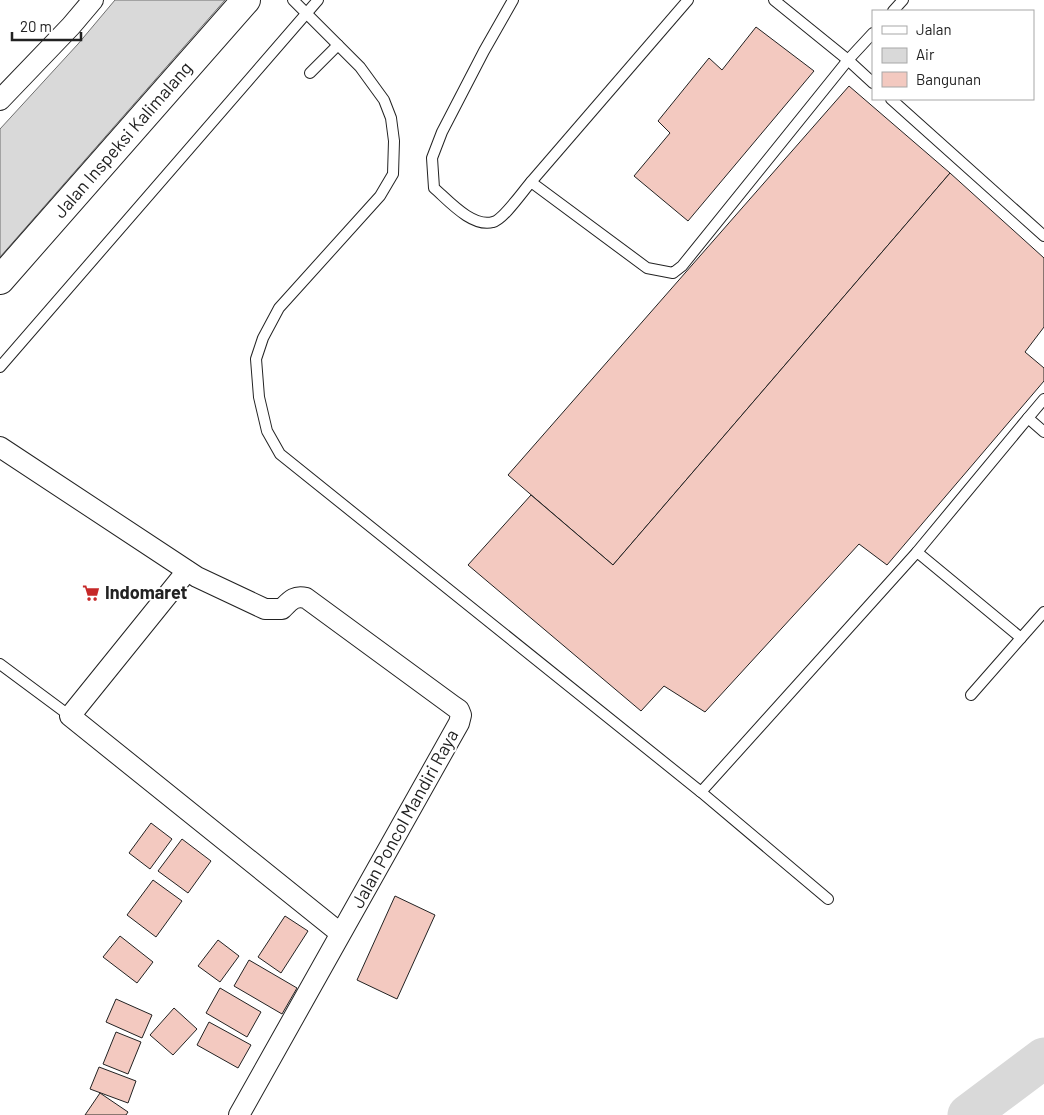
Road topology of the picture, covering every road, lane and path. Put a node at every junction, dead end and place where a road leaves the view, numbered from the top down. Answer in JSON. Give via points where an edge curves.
{"nodes":[{"id":1,"x":93,"y":0,"type":"edge"},
{"id":2,"x":246,"y":0,"type":"edge"},
{"id":3,"x":294,"y":0,"type":"edge"},
{"id":4,"x":318,"y":0,"type":"edge"},
{"id":5,"x":513,"y":0,"type":"edge"},
{"id":6,"x":688,"y":0,"type":"edge"},
{"id":7,"x":774,"y":0,"type":"edge"},
{"id":8,"x":903,"y":0,"type":"edge"},
{"id":9,"x":894,"y":10,"type":"edge"},
{"id":10,"x":306,"y":13,"type":"junction"},
{"id":11,"x":872,"y":34,"type":"edge"},
{"id":12,"x":338,"y":44,"type":"junction"},
{"id":13,"x":848,"y":60,"type":"junction"},
{"id":14,"x":310,"y":73,"type":"dead end"},
{"id":15,"x":872,"y":82,"type":"edge"},
{"id":16,"x":0,"y":100,"type":"edge"},
{"id":17,"x":892,"y":100,"type":"edge"},
{"id":18,"x":531,"y":182,"type":"junction"},
{"id":19,"x":1044,"y":236,"type":"edge"},
{"id":20,"x":0,"y":280,"type":"edge"},
{"id":21,"x":0,"y":367,"type":"edge"},
{"id":22,"x":1044,"y":399,"type":"edge"},
{"id":23,"x":1028,"y":418,"type":"junction"},
{"id":24,"x":1044,"y":432,"type":"edge"},
{"id":25,"x":0,"y":447,"type":"edge"},
{"id":26,"x":917,"y":552,"type":"junction"},
{"id":27,"x":187,"y":571,"type":"junction"},
{"id":28,"x":1044,"y":612,"type":"edge"},
{"id":29,"x":1021,"y":638,"type":"junction"},
{"id":30,"x":0,"y":664,"type":"edge"},
{"id":31,"x":972,"y":695,"type":"dead end"},
{"id":32,"x":70,"y":716,"type":"junction"},
{"id":33,"x":701,"y":792,"type":"junction"},
{"id":34,"x":828,"y":899,"type":"dead end"},
{"id":35,"x":340,"y":933,"type":"junction"},
{"id":36,"x":239,"y":1115,"type":"edge"}],
"edges":[{"from":1,"to":16,"type":"street"},
{"from":2,"to":20,"type":"main road","name":"Jalan Inspeksi Kalimalang"},
{"from":3,"to":10,"type":"lane"},
{"from":4,"to":10,"type":"lane"},
{"from":5,"to":18,"type":"lane","via":[[442,132],[432,158],[434,188],[468,218],[494,222],[504,215]]},
{"from":6,"to":18,"type":"lane"},
{"from":7,"to":13,"type":"lane"},
{"from":8,"to":9,"type":"lane"},
{"from":10,"to":12,"type":"lane"},
{"from":10,"to":21,"type":"lane"},
{"from":11,"to":13,"type":"lane"},
{"from":12,"to":14,"type":"lane"},
{"from":12,"to":33,"type":"lane","via":[[384,100],[391,118],[394,142],[392,174],[380,196],[279,308],[263,338],[256,359],[259,397],[267,431],[280,454]]},
{"from":13,"to":15,"type":"lane"},
{"from":13,"to":18,"type":"lane","via":[[682,266],[673,273],[647,268]]},
{"from":17,"to":19,"type":"lane"},
{"from":22,"to":23,"type":"lane"},
{"from":23,"to":24,"type":"lane"},
{"from":23,"to":26,"type":"lane"},
{"from":25,"to":27,"type":"street","name":"Jalan Poncol Mandiri Raya"},
{"from":26,"to":29,"type":"lane"},
{"from":26,"to":33,"type":"lane"},
{"from":27,"to":32,"type":"street"},
{"from":27,"to":35,"type":"street","name":"Jalan Poncol Mandiri Raya","via":[[265,609],[282,609],[292,599],[306,598],[459,710],[459,723]]},
{"from":28,"to":29,"type":"lane"},
{"from":29,"to":31,"type":"lane"},
{"from":30,"to":32,"type":"lane"},
{"from":32,"to":35,"type":"street"},
{"from":33,"to":34,"type":"lane"},
{"from":35,"to":36,"type":"street","name":"Jalan Poncol Mandiri Raya"}]}
